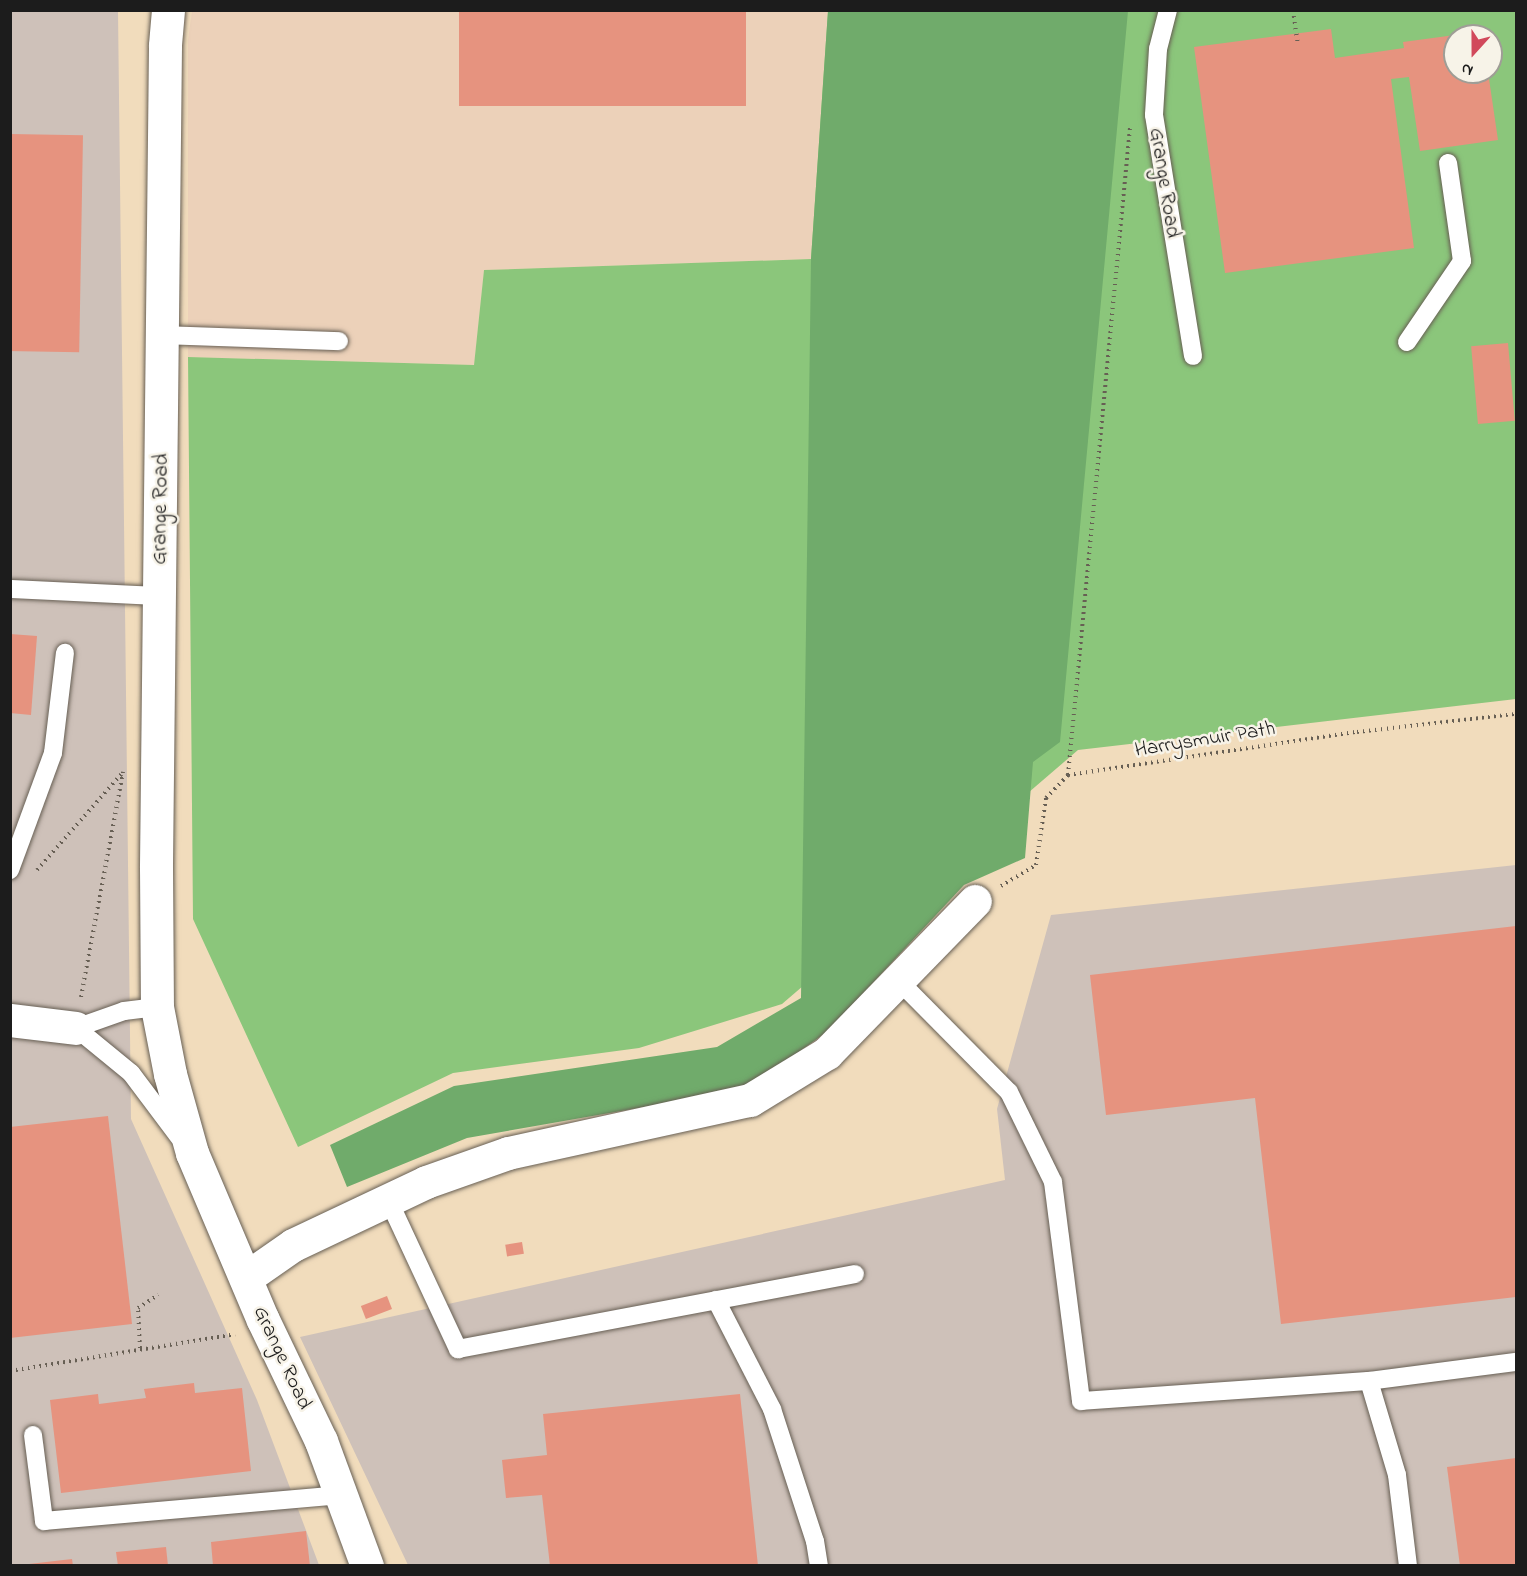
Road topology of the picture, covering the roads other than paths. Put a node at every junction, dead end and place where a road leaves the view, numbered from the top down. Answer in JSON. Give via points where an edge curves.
{"nodes":[{"id":1,"x":168,"y":10,"type":"edge"},
{"id":2,"x":1168,"y":10,"type":"edge"},
{"id":3,"x":1448,"y":163,"type":"dead end"},
{"id":4,"x":163,"y":334,"type":"junction"},
{"id":5,"x":339,"y":341,"type":"dead end"},
{"id":6,"x":1407,"y":342,"type":"dead end"},
{"id":7,"x":1193,"y":356,"type":"dead end"},
{"id":8,"x":10,"y":589,"type":"edge"},
{"id":9,"x":159,"y":596,"type":"junction"},
{"id":10,"x":65,"y":653,"type":"dead end"},
{"id":11,"x":10,"y":870,"type":"edge"},
{"id":12,"x":975,"y":901,"type":"road end"},
{"id":13,"x":897,"y":979,"type":"junction"},
{"id":14,"x":158,"y":1007,"type":"junction"},
{"id":15,"x":10,"y":1020,"type":"edge"},
{"id":16,"x":76,"y":1028,"type":"junction"},
{"id":17,"x":192,"y":1153,"type":"junction"},
{"id":18,"x":388,"y":1199,"type":"junction"},
{"id":19,"x":855,"y":1274,"type":"dead end"},
{"id":20,"x":247,"y":1277,"type":"junction"},
{"id":21,"x":716,"y":1300,"type":"junction"},
{"id":22,"x":1516,"y":1362,"type":"edge"},
{"id":23,"x":1369,"y":1381,"type":"junction"},
{"id":24,"x":33,"y":1435,"type":"dead end"},
{"id":25,"x":341,"y":1495,"type":"junction"},
{"id":26,"x":367,"y":1566,"type":"edge"},
{"id":27,"x":819,"y":1566,"type":"edge"},
{"id":28,"x":1408,"y":1566,"type":"edge"}],
"edges":[{"from":1,"to":4,"type":"street","name":"Grange Road"},
{"from":2,"to":7,"type":"lane","name":"Grange Road","via":[[1158,49],[1154,115]]},
{"from":3,"to":6,"type":"lane","via":[[1462,261]]},
{"from":4,"to":5,"type":"lane"},
{"from":4,"to":9,"type":"street","name":"Grange Road"},
{"from":8,"to":9,"type":"lane"},
{"from":9,"to":14,"type":"street","name":"Grange Road"},
{"from":10,"to":11,"type":"lane","via":[[53,753]]},
{"from":12,"to":13,"type":"street"},
{"from":13,"to":18,"type":"street","via":[[827,1053],[750,1100],[508,1153]]},
{"from":13,"to":23,"type":"lane","via":[[1009,1092],[1053,1182],[1082,1401]]},
{"from":14,"to":16,"type":"lane","via":[[124,1011]]},
{"from":14,"to":17,"type":"street","name":"Grange Road","via":[[170,1074]]},
{"from":15,"to":16,"type":"street"},
{"from":16,"to":17,"type":"lane","name":"Grange Road","via":[[131,1073]]},
{"from":17,"to":20,"type":"street","name":"Grange Road"},
{"from":18,"to":20,"type":"street","via":[[293,1245]]},
{"from":18,"to":21,"type":"lane","via":[[458,1349]]},
{"from":19,"to":21,"type":"lane"},
{"from":20,"to":25,"type":"street","name":"Grange Road","via":[[263,1320],[321,1441]]},
{"from":21,"to":27,"type":"lane","via":[[772,1408],[815,1541]]},
{"from":22,"to":23,"type":"lane"},
{"from":23,"to":28,"type":"lane","via":[[1397,1475]]},
{"from":24,"to":25,"type":"lane","via":[[44,1521]]},
{"from":25,"to":26,"type":"street","name":"Grange Road"}]}
